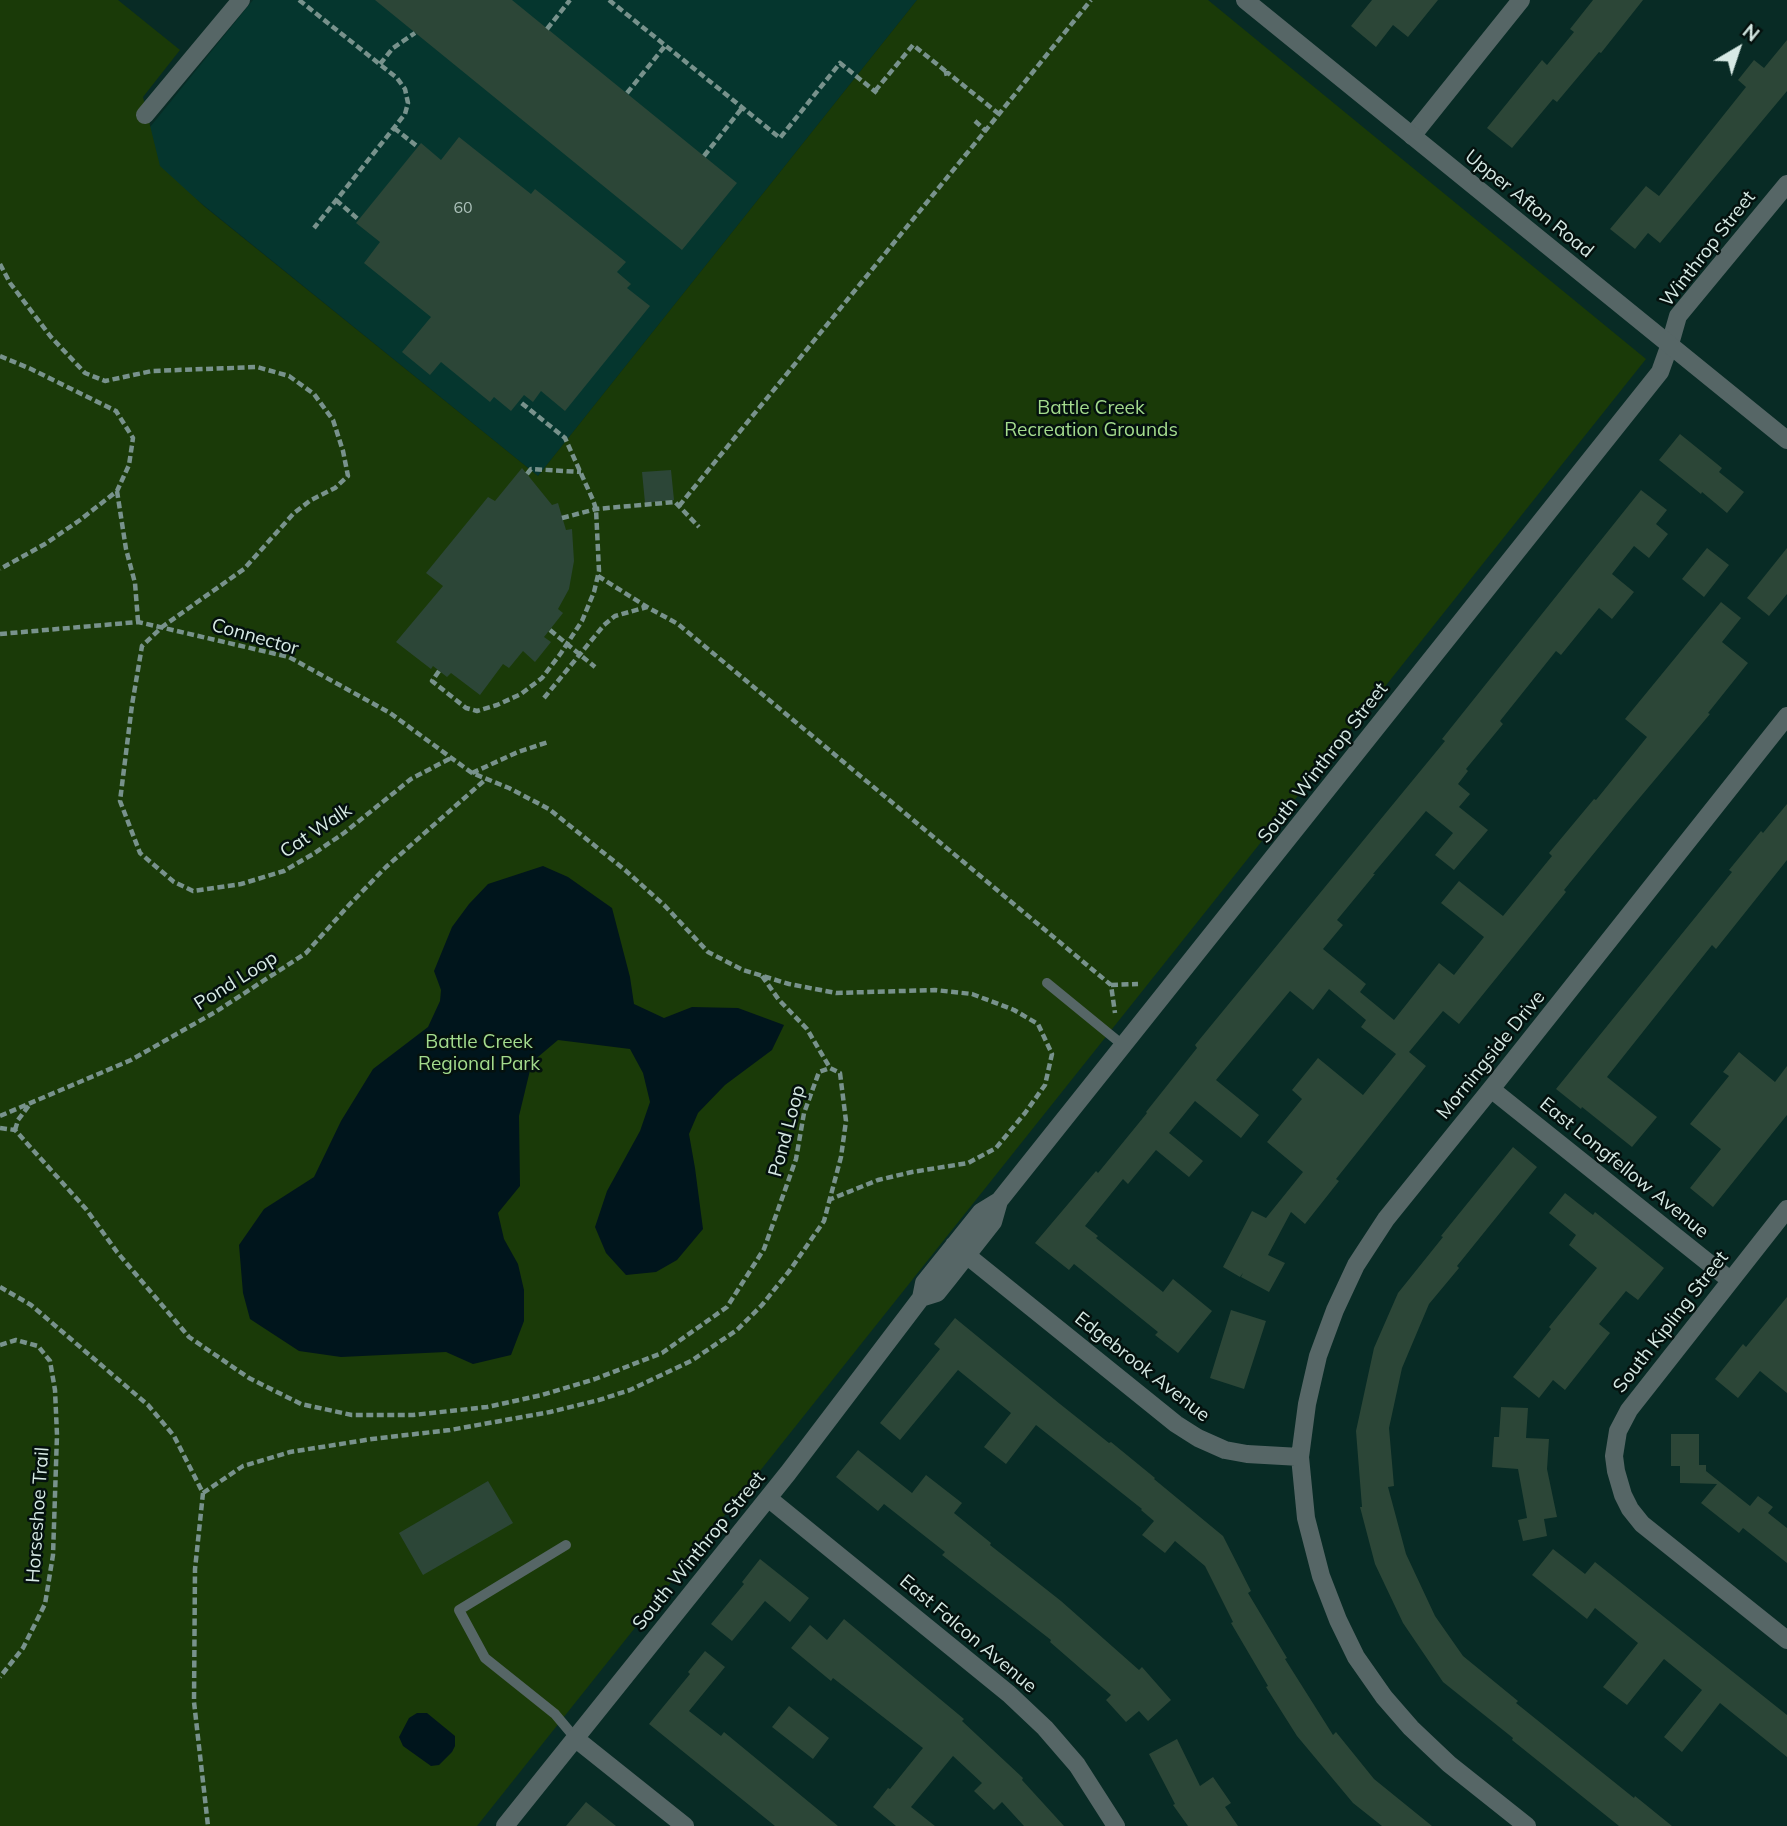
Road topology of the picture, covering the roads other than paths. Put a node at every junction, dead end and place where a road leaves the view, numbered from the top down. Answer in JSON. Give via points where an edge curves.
{"nodes":[{"id":1,"x":241,"y":0,"type":"edge"},
{"id":2,"x":1245,"y":0,"type":"edge"},
{"id":3,"x":1521,"y":0,"type":"edge"},
{"id":4,"x":145,"y":115,"type":"dead end"},
{"id":5,"x":1412,"y":136,"type":"junction"},
{"id":6,"x":1787,"y":184,"type":"edge"},
{"id":7,"x":1670,"y":344,"type":"junction"},
{"id":8,"x":1787,"y":440,"type":"edge"},
{"id":9,"x":1787,"y":716,"type":"edge"},
{"id":10,"x":1047,"y":984,"type":"dead end"},
{"id":11,"x":1124,"y":1046,"type":"junction"},
{"id":12,"x":1492,"y":1089,"type":"junction"},
{"id":13,"x":1787,"y":1209,"type":"edge"},
{"id":14,"x":960,"y":1250,"type":"junction"},
{"id":15,"x":1731,"y":1280,"type":"junction"},
{"id":16,"x":1300,"y":1457,"type":"junction"},
{"id":17,"x":768,"y":1497,"type":"junction"},
{"id":18,"x":566,"y":1545,"type":"dead end"},
{"id":19,"x":1787,"y":1640,"type":"edge"},
{"id":20,"x":576,"y":1739,"type":"junction"},
{"id":21,"x":505,"y":1826,"type":"edge"},
{"id":22,"x":685,"y":1826,"type":"edge"},
{"id":23,"x":1116,"y":1826,"type":"edge"},
{"id":24,"x":1527,"y":1826,"type":"edge"}],
"edges":[{"from":1,"to":4,"type":"street"},
{"from":2,"to":5,"type":"street","name":"Upper Afton Road"},
{"from":3,"to":5,"type":"street"},
{"from":5,"to":7,"type":"street","name":"Upper Afton Road"},
{"from":6,"to":7,"type":"street","name":"Winthrop Street","via":[[1678,316]]},
{"from":7,"to":8,"type":"street","name":"Upper Afton Road"},
{"from":7,"to":11,"type":"street","name":"South Winthrop Street","via":[[1660,372]]},
{"from":9,"to":12,"type":"street","name":"Morningside Drive"},
{"from":10,"to":11,"type":"lane"},
{"from":11,"to":14,"type":"street","name":"South Winthrop Street","via":[[999,1201],[981,1212]]},
{"from":12,"to":15,"type":"street","name":"East Longfellow Avenue"},
{"from":12,"to":16,"type":"street","name":"Morningside Drive","via":[[1386,1219],[1356,1265],[1318,1356]]},
{"from":13,"to":15,"type":"street","name":"South Kipling Street"},
{"from":14,"to":16,"type":"street","name":"Edgebrook Avenue","via":[[1198,1438],[1225,1450]]},
{"from":14,"to":17,"type":"street","name":"South Winthrop Street","via":[[924,1283],[921,1298]]},
{"from":15,"to":19,"type":"street","name":"South Kipling Street","via":[[1629,1409],[1618,1432],[1616,1471],[1630,1509],[1642,1524]]},
{"from":16,"to":24,"type":"street","via":[[1307,1518],[1321,1577],[1356,1657],[1411,1728]]},
{"from":17,"to":20,"type":"street","name":"South Winthrop Street"},
{"from":17,"to":23,"type":"street","name":"East Falcon Avenue","via":[[1045,1728],[1077,1765]]},
{"from":18,"to":20,"type":"lane","via":[[459,1610],[485,1658],[555,1714]]},
{"from":20,"to":21,"type":"street","name":"South Winthrop Street"},
{"from":20,"to":22,"type":"street"}]}
